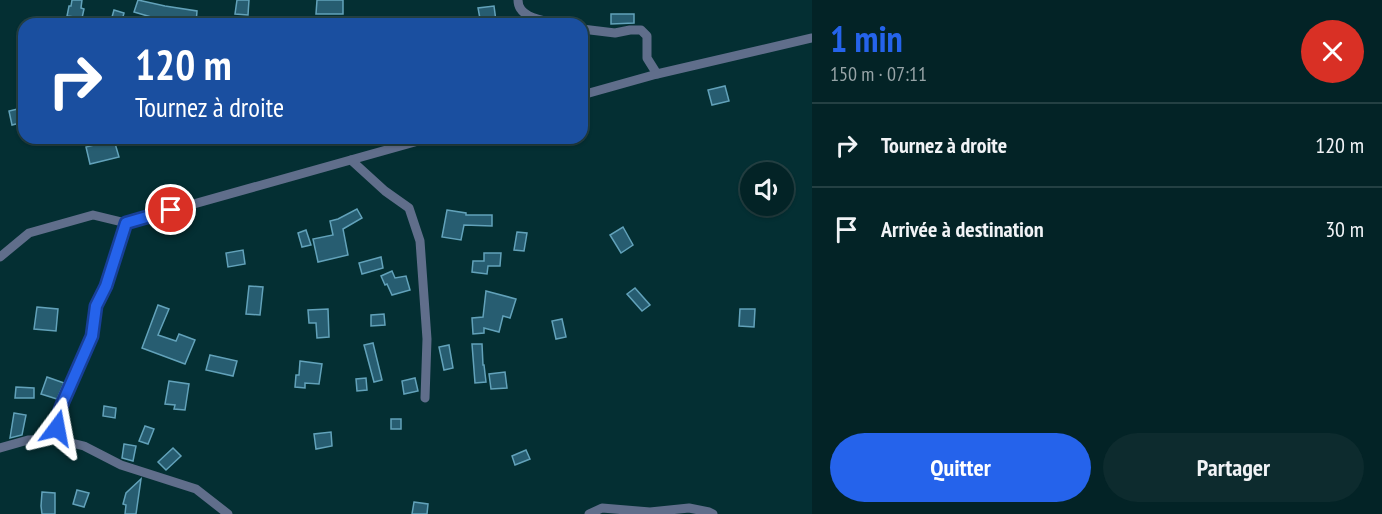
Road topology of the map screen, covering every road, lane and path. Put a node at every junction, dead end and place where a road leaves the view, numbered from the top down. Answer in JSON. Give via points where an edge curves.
{"nodes":[{"id":1,"x":518,"y":0,"type":"edge"},
{"id":2,"x":537,"y":18,"type":"edge"},
{"id":3,"x":588,"y":30,"type":"edge"},
{"id":4,"x":812,"y":38,"type":"edge"},
{"id":5,"x":657,"y":74,"type":"junction"},
{"id":6,"x":588,"y":93,"type":"edge"},
{"id":7,"x":408,"y":144,"type":"edge"},
{"id":8,"x":351,"y":160,"type":"junction"},
{"id":9,"x":126,"y":223,"type":"junction"},
{"id":10,"x":0,"y":257,"type":"edge"},
{"id":11,"x":425,"y":398,"type":"dead end"},
{"id":12,"x":63,"y":441,"type":"junction"},
{"id":13,"x":0,"y":448,"type":"edge"},
{"id":14,"x":228,"y":514,"type":"edge"},
{"id":15,"x":589,"y":514,"type":"edge"},
{"id":16,"x":713,"y":514,"type":"edge"}],
"edges":[{"from":1,"to":2,"type":"street","via":[[526,15]]},
{"from":3,"to":5,"type":"street","via":[[615,33],[641,30],[647,36],[647,58]]},
{"from":4,"to":5,"type":"street"},
{"from":5,"to":6,"type":"street"},
{"from":7,"to":8,"type":"street"},
{"from":8,"to":9,"type":"street"},
{"from":8,"to":11,"type":"street","via":[[409,208],[420,241]]},
{"from":9,"to":10,"type":"street","via":[[93,215],[29,233]]},
{"from":9,"to":12,"type":"street","via":[[96,306],[92,336],[57,418]]},
{"from":12,"to":13,"type":"street","via":[[28,440]]},
{"from":12,"to":14,"type":"street","via":[[196,489]]},
{"from":15,"to":16,"type":"street","via":[[602,508],[651,512],[689,508]]}]}
